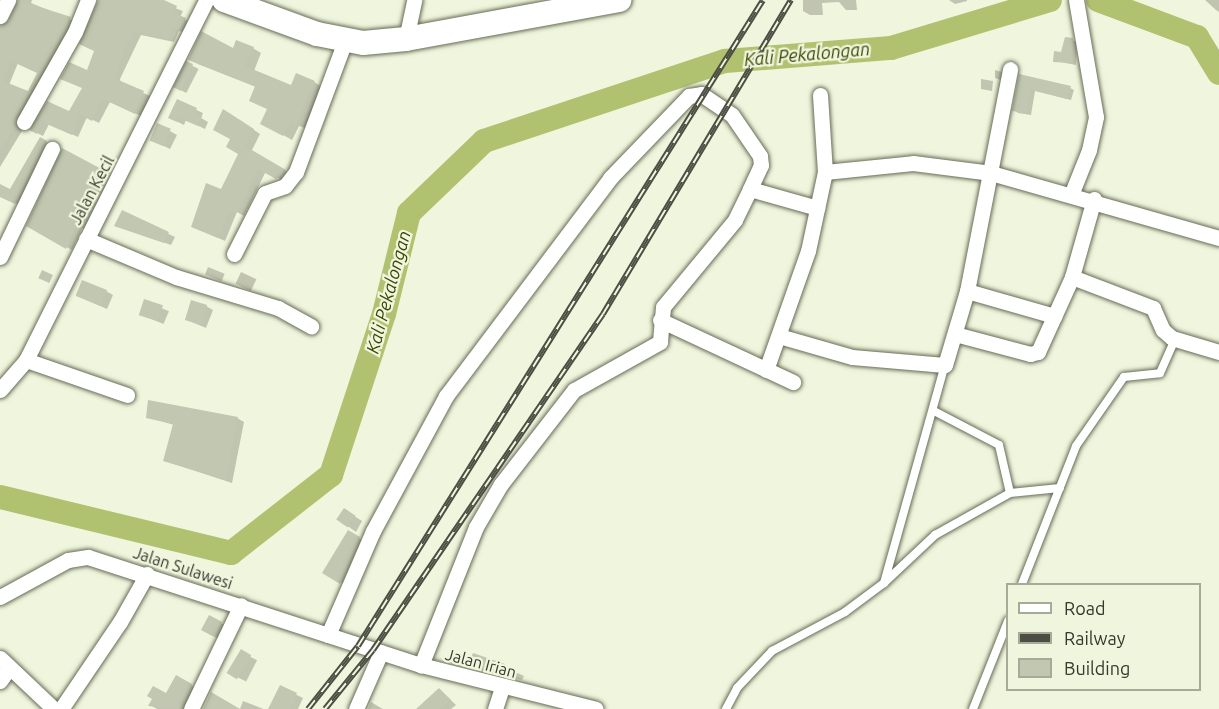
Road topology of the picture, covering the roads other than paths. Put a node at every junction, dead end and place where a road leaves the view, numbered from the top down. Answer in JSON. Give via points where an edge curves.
{"nodes":[{"id":1,"x":8,"y":0,"type":"edge"},
{"id":2,"x":88,"y":0,"type":"edge"},
{"id":3,"x":206,"y":0,"type":"edge"},
{"id":4,"x":224,"y":0,"type":"edge"},
{"id":5,"x":414,"y":0,"type":"edge"},
{"id":6,"x":619,"y":0,"type":"edge"},
{"id":7,"x":1076,"y":0,"type":"edge"},
{"id":8,"x":0,"y":16,"type":"edge"},
{"id":9,"x":406,"y":39,"type":"junction"},
{"id":10,"x":345,"y":41,"type":"junction"},
{"id":11,"x":1010,"y":69,"type":"dead end"},
{"id":12,"x":820,"y":94,"type":"dead end"},
{"id":13,"x":24,"y":122,"type":"dead end"},
{"id":14,"x":52,"y":149,"type":"dead end"},
{"id":15,"x":825,"y":172,"type":"junction"},
{"id":16,"x":991,"y":173,"type":"junction"},
{"id":17,"x":750,"y":189,"type":"junction"},
{"id":18,"x":1071,"y":195,"type":"junction"},
{"id":19,"x":1094,"y":199,"type":"junction"},
{"id":20,"x":817,"y":208,"type":"junction"},
{"id":21,"x":1219,"y":238,"type":"edge"},
{"id":22,"x":86,"y":239,"type":"junction"},
{"id":23,"x":234,"y":254,"type":"dead end"},
{"id":24,"x":0,"y":257,"type":"edge"},
{"id":25,"x":1072,"y":277,"type":"junction"},
{"id":26,"x":967,"y":291,"type":"junction"},
{"id":27,"x":1054,"y":316,"type":"junction"},
{"id":28,"x":660,"y":320,"type":"junction"},
{"id":29,"x":311,"y":326,"type":"dead end"},
{"id":30,"x":955,"y":334,"type":"junction"},
{"id":31,"x":779,"y":336,"type":"junction"},
{"id":32,"x":1175,"y":339,"type":"junction"},
{"id":33,"x":1219,"y":352,"type":"edge"},
{"id":34,"x":26,"y":360,"type":"junction"},
{"id":35,"x":945,"y":365,"type":"junction"},
{"id":36,"x":766,"y":370,"type":"junction"},
{"id":37,"x":793,"y":382,"type":"dead end"},
{"id":38,"x":0,"y":390,"type":"edge"},
{"id":39,"x":128,"y":395,"type":"dead end"},
{"id":40,"x":934,"y":411,"type":"junction"},
{"id":41,"x":1060,"y":488,"type":"junction"},
{"id":42,"x":1010,"y":493,"type":"junction"},
{"id":43,"x":147,"y":574,"type":"junction"},
{"id":44,"x":884,"y":583,"type":"junction"},
{"id":45,"x":1023,"y":583,"type":"edge"},
{"id":46,"x":0,"y":597,"type":"edge"},
{"id":47,"x":241,"y":605,"type":"junction"},
{"id":48,"x":1006,"y":626,"type":"edge"},
{"id":49,"x":328,"y":635,"type":"junction"},
{"id":50,"x":358,"y":645,"type":"joint"},
{"id":51,"x":381,"y":652,"type":"junction"},
{"id":52,"x":421,"y":665,"type":"junction"},
{"id":53,"x":3,"y":669,"type":"edge"},
{"id":54,"x":502,"y":688,"type":"junction"},
{"id":55,"x":554,"y":704,"type":"edge"},
{"id":56,"x":54,"y":709,"type":"edge"},
{"id":57,"x":61,"y":709,"type":"edge"},
{"id":58,"x":191,"y":709,"type":"edge"},
{"id":59,"x":356,"y":709,"type":"edge"},
{"id":60,"x":495,"y":709,"type":"edge"},
{"id":61,"x":596,"y":709,"type":"edge"},
{"id":62,"x":726,"y":709,"type":"edge"},
{"id":63,"x":973,"y":709,"type":"edge"}],
"edges":[{"from":1,"to":8,"type":"street"},
{"from":2,"to":13,"type":"street","via":[[75,32]]},
{"from":3,"to":22,"type":"street","name":"Jalan Kecil"},
{"from":4,"to":10,"type":"main road"},
{"from":5,"to":9,"type":"street"},
{"from":6,"to":9,"type":"main road"},
{"from":7,"to":18,"type":"street","via":[[1096,117],[1089,150]]},
{"from":9,"to":10,"type":"main road"},
{"from":10,"to":23,"type":"street","via":[[296,172],[285,186],[265,193]]},
{"from":11,"to":16,"type":"street"},
{"from":12,"to":15,"type":"street"},
{"from":14,"to":24,"type":"street"},
{"from":15,"to":16,"type":"street","via":[[921,163]]},
{"from":15,"to":20,"type":"street"},
{"from":16,"to":18,"type":"street"},
{"from":16,"to":26,"type":"street"},
{"from":17,"to":20,"type":"street"},
{"from":17,"to":28,"type":"street","via":[[735,220],[663,307]]},
{"from":17,"to":49,"type":"street","via":[[761,161],[736,120],[701,94],[689,96],[610,178],[446,396],[373,531]]},
{"from":18,"to":19,"type":"street"},
{"from":19,"to":21,"type":"street"},
{"from":19,"to":25,"type":"street"},
{"from":20,"to":31,"type":"street","via":[[808,251]]},
{"from":22,"to":29,"type":"street","via":[[186,280],[278,308]]},
{"from":22,"to":34,"type":"street","name":"Jalan Kecil"},
{"from":25,"to":27,"type":"street"},
{"from":25,"to":32,"type":"street","via":[[1153,308],[1163,330]]},
{"from":26,"to":27,"type":"street"},
{"from":26,"to":30,"type":"street"},
{"from":27,"to":30,"type":"street","via":[[1035,354]]},
{"from":28,"to":36,"type":"street"},
{"from":28,"to":52,"type":"street","via":[[660,342],[574,390],[501,484],[476,527]]},
{"from":30,"to":35,"type":"street"},
{"from":31,"to":35,"type":"street","via":[[852,357]]},
{"from":31,"to":36,"type":"street"},
{"from":32,"to":33,"type":"street"},
{"from":32,"to":41,"type":"lane","via":[[1158,374],[1127,376],[1121,381],[1076,446]]},
{"from":34,"to":38,"type":"street","name":"Jalan Kecil"},
{"from":34,"to":39,"type":"street"},
{"from":35,"to":40,"type":"lane"},
{"from":36,"to":37,"type":"street"},
{"from":40,"to":42,"type":"lane","via":[[999,445]]},
{"from":40,"to":44,"type":"lane"},
{"from":41,"to":42,"type":"lane"},
{"from":41,"to":45,"type":"lane"},
{"from":42,"to":44,"type":"lane","via":[[935,535]]},
{"from":43,"to":46,"type":"street","name":"Jalan Sulawesi","via":[[88,557],[68,560]]},
{"from":43,"to":47,"type":"street","name":"Jalan Sulawesi"},
{"from":43,"to":57,"type":"street","via":[[120,622]]},
{"from":44,"to":62,"type":"lane","via":[[845,612],[772,651],[737,688]]},
{"from":47,"to":49,"type":"street","name":"Jalan Sulawesi"},
{"from":47,"to":58,"type":"street"},
{"from":48,"to":63,"type":"lane"},
{"from":49,"to":50,"type":"street","name":"Jalan Sulawesi"},
{"from":50,"to":51,"type":"street","name":"Jalan Irian"},
{"from":51,"to":52,"type":"street","name":"Jalan Irian"},
{"from":51,"to":59,"type":"street"},
{"from":52,"to":54,"type":"street","name":"Jalan Irian"},
{"from":53,"to":56,"type":"street"},
{"from":54,"to":55,"type":"street","name":"Jalan Irian"},
{"from":54,"to":60,"type":"street"},
{"from":55,"to":61,"type":"street","name":"Jalan Irian"}]}
